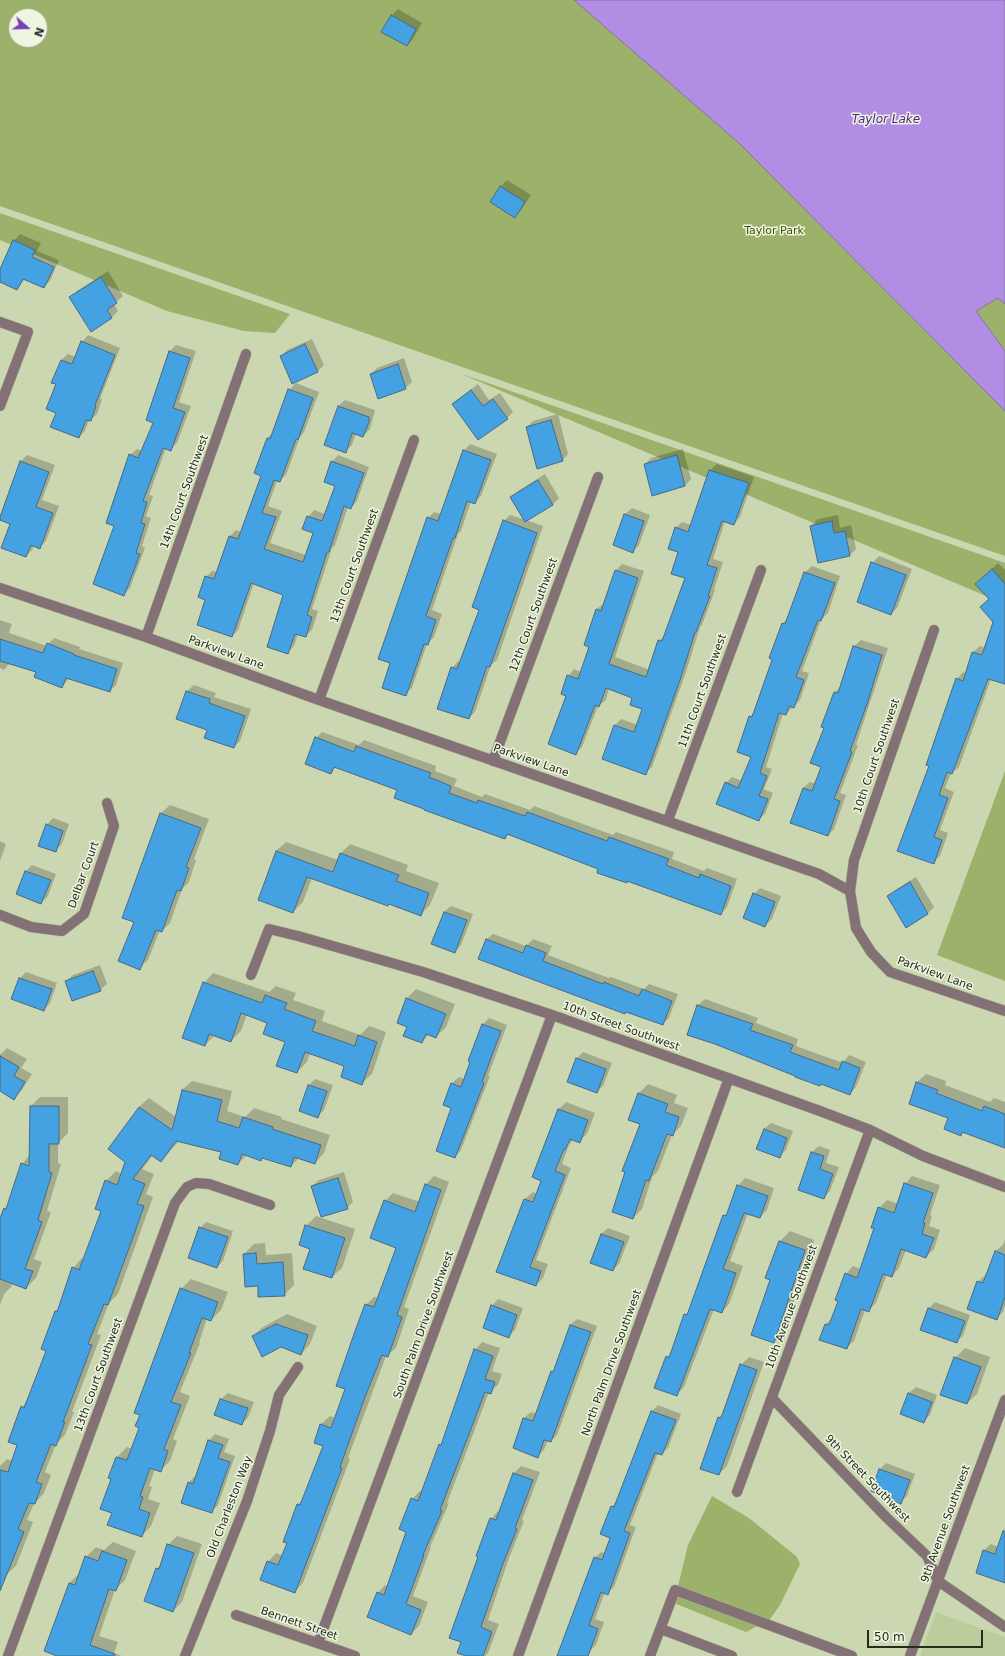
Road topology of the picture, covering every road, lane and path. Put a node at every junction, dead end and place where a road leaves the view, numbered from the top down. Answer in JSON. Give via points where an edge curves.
{"nodes":[{"id":1,"x":0,"y":322,"type":"edge"},
{"id":2,"x":246,"y":354,"type":"dead end"},
{"id":3,"x":0,"y":406,"type":"edge"},
{"id":4,"x":414,"y":440,"type":"dead end"},
{"id":5,"x":598,"y":477,"type":"dead end"},
{"id":6,"x":760,"y":570,"type":"dead end"},
{"id":7,"x":0,"y":588,"type":"edge"},
{"id":8,"x":934,"y":630,"type":"dead end"},
{"id":9,"x":146,"y":637,"type":"junction"},
{"id":10,"x":319,"y":700,"type":"junction"},
{"id":11,"x":493,"y":761,"type":"junction"},
{"id":12,"x":107,"y":803,"type":"dead end"},
{"id":13,"x":668,"y":820,"type":"junction"},
{"id":14,"x":850,"y":891,"type":"junction"},
{"id":15,"x":0,"y":915,"type":"edge"},
{"id":16,"x":251,"y":976,"type":"dead end"},
{"id":17,"x":1005,"y":1012,"type":"edge"},
{"id":18,"x":552,"y":1015,"type":"junction"},
{"id":19,"x":729,"y":1078,"type":"junction"},
{"id":20,"x":870,"y":1130,"type":"junction"},
{"id":21,"x":1005,"y":1187,"type":"edge"},
{"id":22,"x":270,"y":1205,"type":"dead end"},
{"id":23,"x":298,"y":1368,"type":"dead end"},
{"id":24,"x":772,"y":1398,"type":"junction"},
{"id":25,"x":1005,"y":1400,"type":"edge"},
{"id":26,"x":737,"y":1492,"type":"dead end"},
{"id":27,"x":938,"y":1581,"type":"junction"},
{"id":28,"x":236,"y":1615,"type":"dead end"},
{"id":29,"x":1005,"y":1627,"type":"edge"},
{"id":30,"x":661,"y":1629,"type":"junction"},
{"id":31,"x":318,"y":1643,"type":"junction"},
{"id":32,"x":8,"y":1656,"type":"edge"},
{"id":33,"x":185,"y":1656,"type":"edge"},
{"id":34,"x":355,"y":1656,"type":"edge"},
{"id":35,"x":518,"y":1656,"type":"edge"},
{"id":36,"x":650,"y":1656,"type":"edge"},
{"id":37,"x":732,"y":1656,"type":"edge"},
{"id":38,"x":852,"y":1656,"type":"edge"},
{"id":39,"x":910,"y":1656,"type":"edge"}],
"edges":[{"from":1,"to":3,"type":"street","via":[[28,332]]},
{"from":2,"to":9,"type":"street","name":"14th Court Southwest"},
{"from":4,"to":10,"type":"street","name":"13th Court Southwest"},
{"from":5,"to":11,"type":"street","name":"12th Court Southwest"},
{"from":6,"to":13,"type":"street","name":"11th Court Southwest"},
{"from":7,"to":9,"type":"street","name":"Parkview Lane"},
{"from":8,"to":14,"type":"street","name":"10th Court Southwest","via":[[854,860]]},
{"from":9,"to":10,"type":"street","name":"Parkview Lane"},
{"from":10,"to":11,"type":"street","name":"Parkview Lane"},
{"from":11,"to":13,"type":"street","name":"Parkview Lane"},
{"from":12,"to":15,"type":"street","name":"Delbar Court","via":[[114,826],[84,914],[62,931],[31,927]]},
{"from":13,"to":14,"type":"street","name":"Parkview Lane","via":[[820,874]]},
{"from":14,"to":17,"type":"street","name":"Parkview Lane","via":[[856,928],[871,952],[890,972]]},
{"from":16,"to":18,"type":"street","name":"10th Street Southwest","via":[[269,929],[423,972]]},
{"from":18,"to":19,"type":"street","name":"10th Street Southwest"},
{"from":18,"to":31,"type":"street","name":"South Palm Drive Southwest"},
{"from":19,"to":20,"type":"street","name":"10th Street Southwest"},
{"from":19,"to":35,"type":"street","name":"North Palm Drive Southwest"},
{"from":20,"to":21,"type":"street","name":"10th Street Southwest","via":[[923,1156]]},
{"from":20,"to":24,"type":"street","name":"10th Avenue Southwest"},
{"from":22,"to":32,"type":"street","name":"13th Court Southwest","via":[[209,1184],[196,1183],[188,1187],[175,1203]]},
{"from":23,"to":33,"type":"street","name":"Old Charleston Way","via":[[279,1395],[247,1501]]},
{"from":24,"to":26,"type":"street","name":"10th Avenue Southwest"},
{"from":24,"to":27,"type":"street","name":"9th Street Southwest","via":[[927,1556]]},
{"from":25,"to":27,"type":"street","name":"9th Avenue Southwest"},
{"from":27,"to":29,"type":"street"},
{"from":27,"to":39,"type":"street","name":"9th Avenue Southwest"},
{"from":28,"to":31,"type":"street","name":"Bennett Street"},
{"from":30,"to":36,"type":"street"},
{"from":30,"to":37,"type":"street"},
{"from":30,"to":38,"type":"street","via":[[676,1590]]},
{"from":31,"to":34,"type":"street","name":"Bennett Street"}]}
